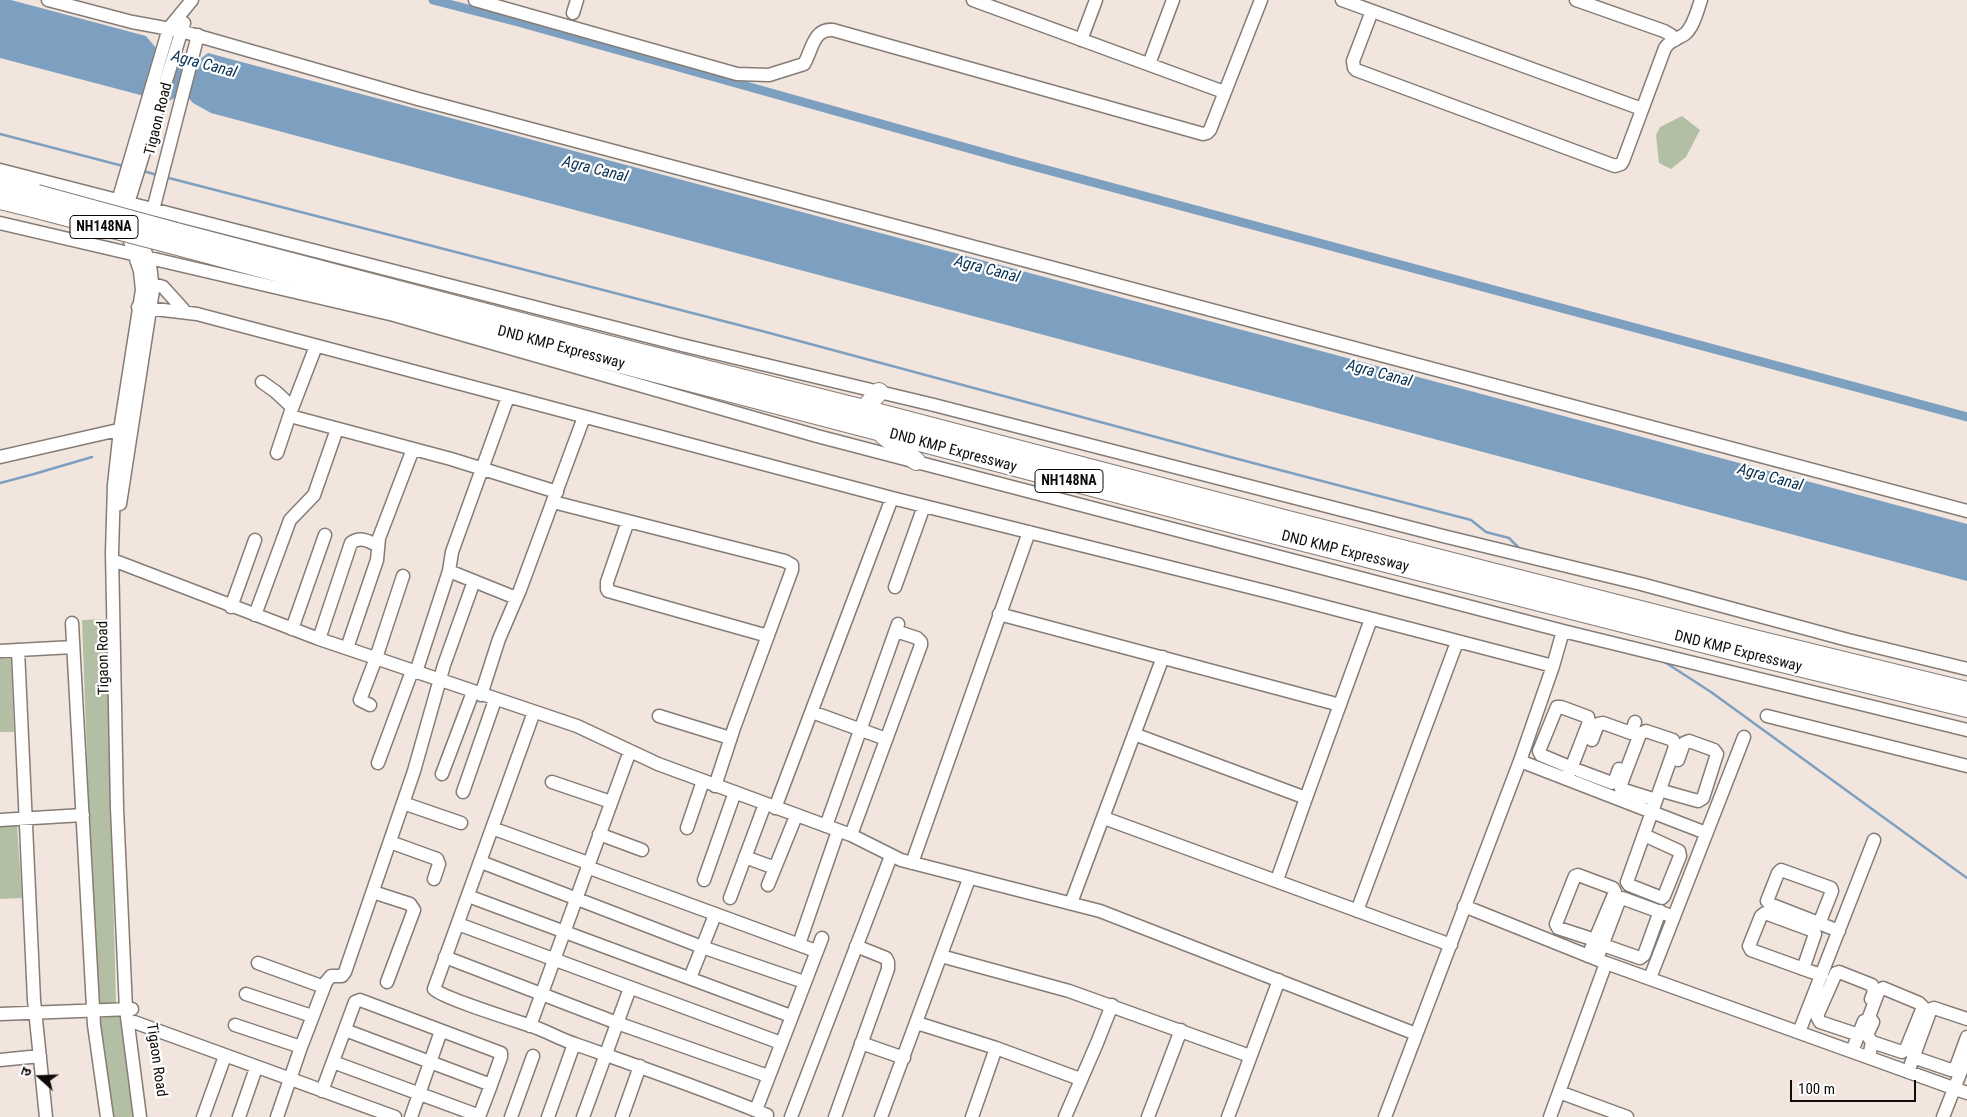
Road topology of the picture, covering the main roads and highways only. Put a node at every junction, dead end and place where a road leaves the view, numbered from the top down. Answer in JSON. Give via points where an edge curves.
{"nodes":[{"id":1,"x":0,"y":184,"type":"edge"},
{"id":2,"x":0,"y":200,"type":"edge"},
{"id":3,"x":35,"y":201,"type":"junction"},
{"id":4,"x":175,"y":239,"type":"junction"},
{"id":5,"x":879,"y":392,"type":"road end"},
{"id":6,"x":864,"y":409,"type":"junction"},
{"id":7,"x":879,"y":432,"type":"junction"},
{"id":8,"x":916,"y":461,"type":"road end"},
{"id":9,"x":1967,"y":691,"type":"edge"},
{"id":10,"x":1967,"y":708,"type":"edge"}],
"edges":[{"from":1,"to":3,"type":"highway","name":"DND KMP Expressway","number":"NH148NA"},
{"from":2,"to":3,"type":"highway","name":"DND KMP Expressway","number":"NH148NA"},
{"from":3,"to":4,"type":"highway","name":"DND KMP Expressway","number":"NH148NA","bridge":true},
{"from":4,"to":6,"type":"highway","name":"DND KMP Expressway","number":"NH148NA"},
{"from":4,"to":7,"type":"highway","name":"DND KMP Expressway","number":"NH148NA"},
{"from":5,"to":6,"type":"highway"},
{"from":6,"to":9,"type":"highway","name":"DND KMP Expressway","number":"NH148NA","via":[[1290,521]]},
{"from":7,"to":8,"type":"highway"},
{"from":7,"to":10,"type":"highway","name":"DND KMP Expressway","number":"NH148NA","via":[[1569,610]]}]}
